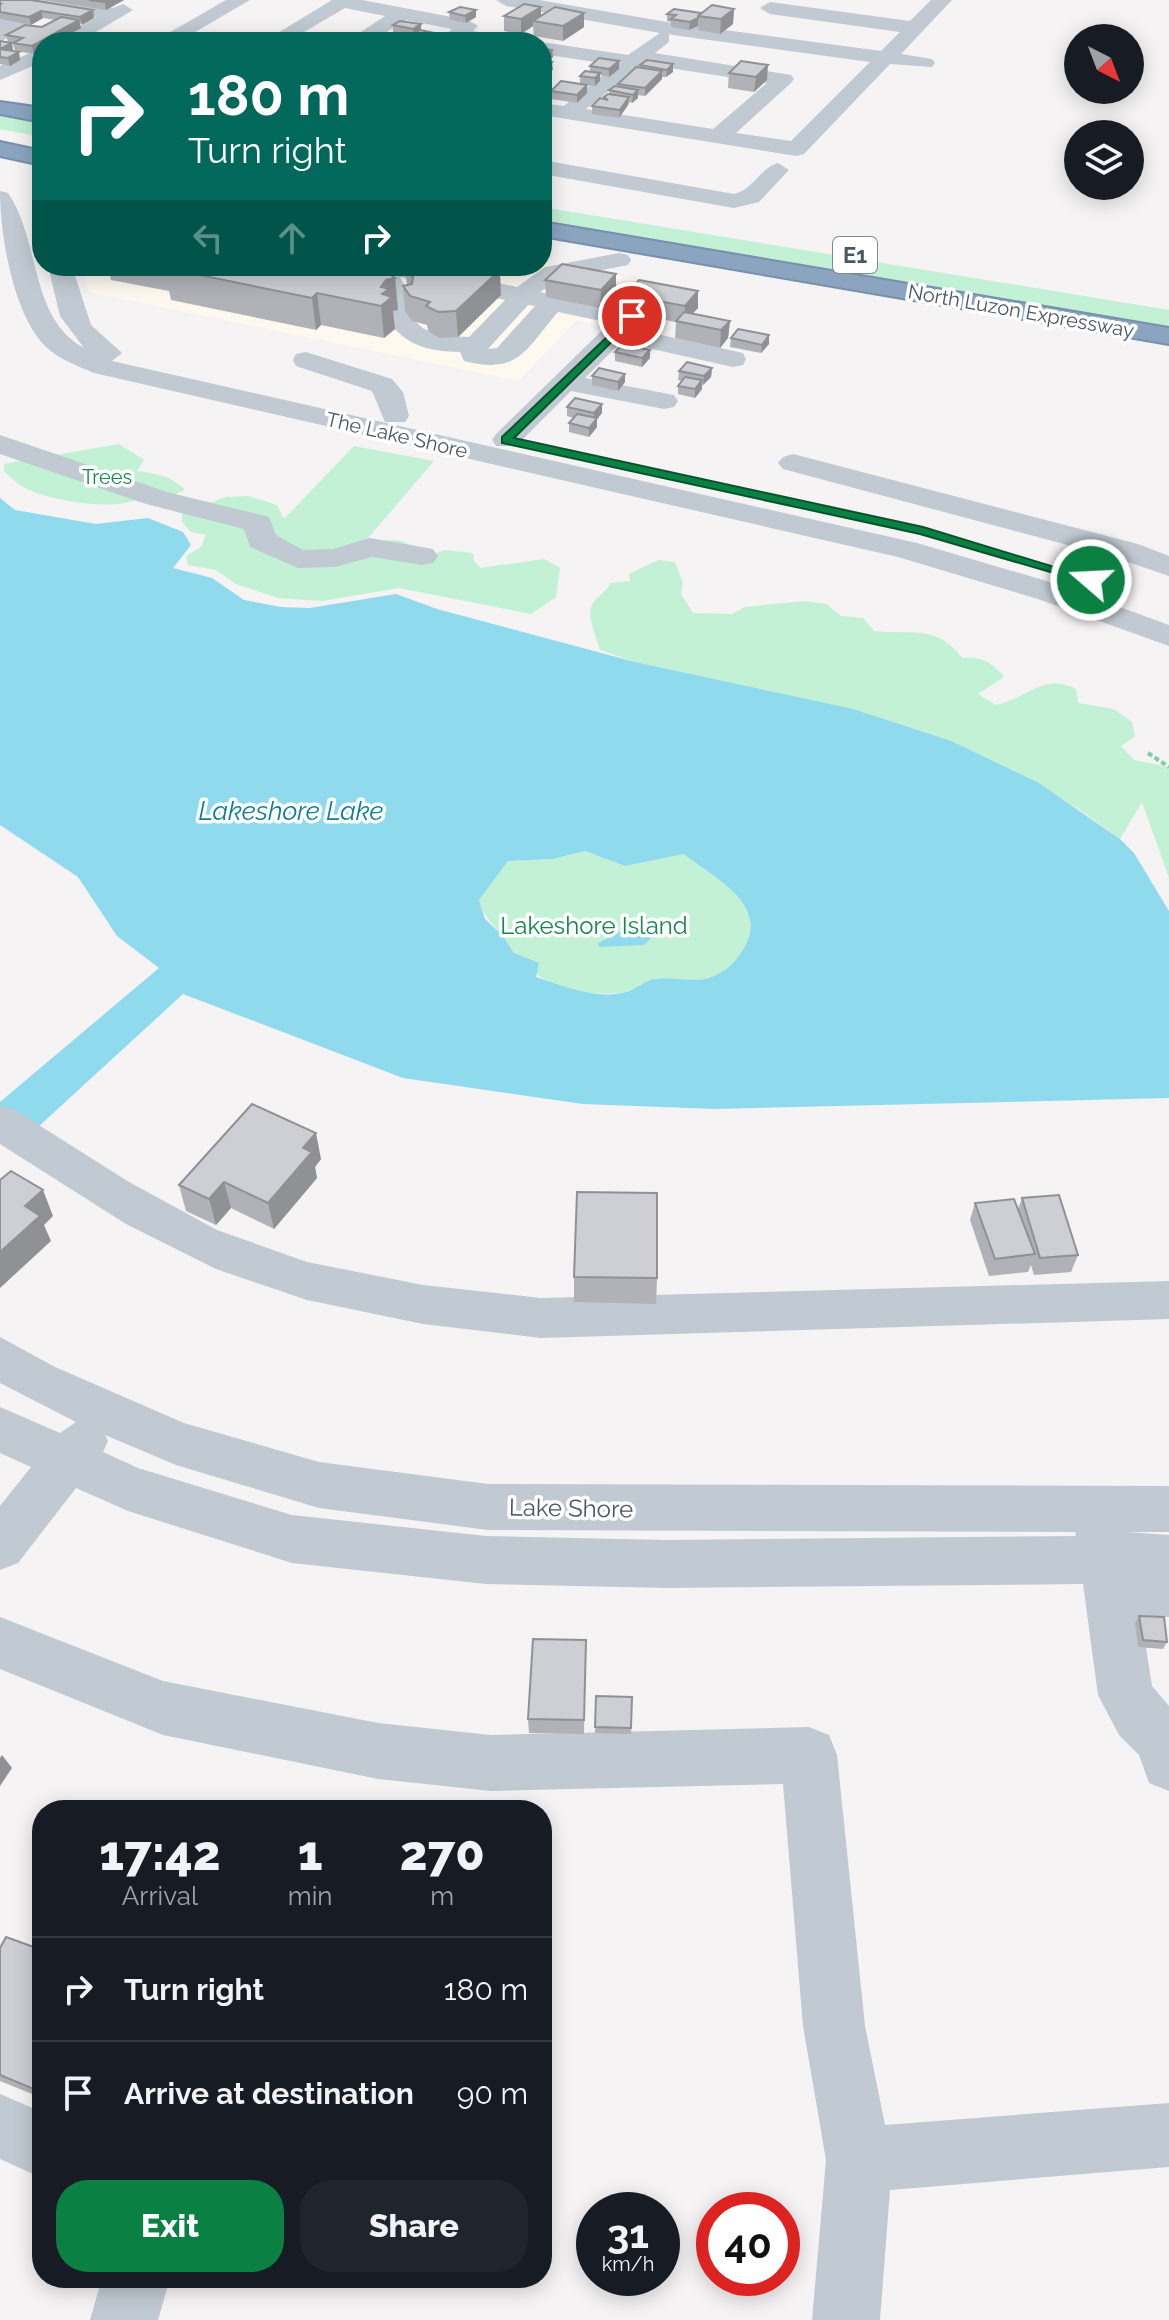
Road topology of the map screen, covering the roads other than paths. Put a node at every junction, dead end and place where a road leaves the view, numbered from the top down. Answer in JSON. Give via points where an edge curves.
{"nodes":[{"id":1,"x":28,"y":0,"type":"edge"},
{"id":2,"x":143,"y":0,"type":"edge"},
{"id":3,"x":240,"y":0,"type":"edge"},
{"id":4,"x":780,"y":0,"type":"edge"},
{"id":5,"x":942,"y":0,"type":"edge"},
{"id":6,"x":509,"y":1,"type":"edge"},
{"id":7,"x":658,"y":7,"type":"dead end"},
{"id":8,"x":116,"y":14,"type":"junction"},
{"id":9,"x":402,"y":14,"type":"junction"},
{"id":10,"x":0,"y":21,"type":"edge"},
{"id":11,"x":636,"y":21,"type":"junction"},
{"id":12,"x":915,"y":28,"type":"junction"},
{"id":13,"x":673,"y":29,"type":"junction"},
{"id":14,"x":83,"y":32,"type":"edge"},
{"id":15,"x":193,"y":32,"type":"edge"},
{"id":16,"x":290,"y":32,"type":"edge"},
{"id":17,"x":372,"y":32,"type":"edge"},
{"id":18,"x":451,"y":32,"type":"edge"},
{"id":19,"x":459,"y":32,"type":"edge"},
{"id":20,"x":0,"y":36,"type":"edge"},
{"id":21,"x":552,"y":49,"type":"edge"},
{"id":22,"x":884,"y":57,"type":"junction"},
{"id":23,"x":32,"y":59,"type":"edge"},
{"id":24,"x":637,"y":60,"type":"junction"},
{"id":25,"x":925,"y":63,"type":"dead end"},
{"id":26,"x":709,"y":68,"type":"junction"},
{"id":27,"x":0,"y":74,"type":"edge"},
{"id":28,"x":570,"y":83,"type":"edge"},
{"id":29,"x":599,"y":88,"type":"junction"},
{"id":30,"x":687,"y":88,"type":"dead end"},
{"id":31,"x":664,"y":107,"type":"dead end"},
{"id":32,"x":0,"y":108,"type":"edge"},
{"id":33,"x":552,"y":111,"type":"edge"},
{"id":34,"x":32,"y":113,"type":"edge"},
{"id":35,"x":568,"y":113,"type":"junction"},
{"id":36,"x":642,"y":126,"type":"junction"},
{"id":37,"x":0,"y":133,"type":"edge"},
{"id":38,"x":719,"y":136,"type":"junction"},
{"id":39,"x":32,"y":138,"type":"edge"},
{"id":40,"x":564,"y":146,"type":"dead end"},
{"id":41,"x":0,"y":149,"type":"edge"},
{"id":42,"x":32,"y":156,"type":"edge"},
{"id":43,"x":552,"y":156,"type":"edge"},
{"id":44,"x":552,"y":167,"type":"edge"},
{"id":45,"x":657,"y":168,"type":"dead end"},
{"id":46,"x":778,"y":170,"type":"dead end"},
{"id":47,"x":0,"y":177,"type":"edge"},
{"id":48,"x":639,"y":184,"type":"junction"},
{"id":49,"x":13,"y":195,"type":"edge"},
{"id":50,"x":552,"y":231,"type":"edge"},
{"id":51,"x":552,"y":249,"type":"edge"},
{"id":52,"x":619,"y":260,"type":"junction"},
{"id":53,"x":40,"y":276,"type":"edge"},
{"id":54,"x":62,"y":276,"type":"edge"},
{"id":55,"x":388,"y":276,"type":"edge"},
{"id":56,"x":469,"y":276,"type":"edge"},
{"id":57,"x":29,"y":279,"type":"junction"},
{"id":58,"x":538,"y":284,"type":"edge"},
{"id":59,"x":992,"y":305,"type":"junction"},
{"id":60,"x":596,"y":312,"type":"dead end"},
{"id":61,"x":1169,"y":336,"type":"edge"},
{"id":62,"x":733,"y":359,"type":"dead end"},
{"id":63,"x":306,"y":360,"type":"dead end"},
{"id":64,"x":565,"y":382,"type":"junction"},
{"id":65,"x":664,"y":401,"type":"dead end"},
{"id":66,"x":404,"y":424,"type":"junction"},
{"id":67,"x":506,"y":440,"type":"junction"},
{"id":68,"x":0,"y":444,"type":"edge"},
{"id":69,"x":793,"y":463,"type":"dead end"},
{"id":70,"x":422,"y":556,"type":"dead end"},
{"id":71,"x":1169,"y":567,"type":"edge"},
{"id":72,"x":1169,"y":609,"type":"edge"},
{"id":73,"x":1169,"y":636,"type":"edge"},
{"id":74,"x":0,"y":1122,"type":"edge"},
{"id":75,"x":1169,"y":1300,"type":"edge"},
{"id":76,"x":0,"y":1358,"type":"edge"},
{"id":77,"x":105,"y":1411,"type":"junction"},
{"id":78,"x":0,"y":1429,"type":"edge"},
{"id":79,"x":67,"y":1462,"type":"junction"},
{"id":80,"x":1098,"y":1509,"type":"junction"},
{"id":81,"x":1164,"y":1509,"type":"edge"},
{"id":82,"x":0,"y":1546,"type":"edge"},
{"id":83,"x":1169,"y":1570,"type":"edge"},
{"id":84,"x":1108,"y":1574,"type":"junction"},
{"id":85,"x":0,"y":1643,"type":"edge"},
{"id":86,"x":1168,"y":1746,"type":"edge"},
{"id":87,"x":0,"y":2126,"type":"edge"},
{"id":88,"x":1169,"y":2135,"type":"edge"},
{"id":89,"x":32,"y":2140,"type":"edge"},
{"id":90,"x":859,"y":2160,"type":"junction"},
{"id":91,"x":133,"y":2288,"type":"edge"},
{"id":92,"x":124,"y":2320,"type":"edge"},
{"id":93,"x":846,"y":2320,"type":"edge"}],
"edges":[{"from":1,"to":8,"type":"street"},
{"from":2,"to":8,"type":"street"},
{"from":3,"to":15,"type":"street"},
{"from":4,"to":12,"type":"street","via":[[770,8]]},
{"from":5,"to":12,"type":"street"},
{"from":6,"to":11,"type":"street"},
{"from":6,"to":19,"type":"street"},
{"from":7,"to":11,"type":"street"},
{"from":8,"to":14,"type":"street"},
{"from":9,"to":16,"type":"street","via":[[342,2]]},
{"from":9,"to":17,"type":"street"},
{"from":9,"to":18,"type":"street"},
{"from":10,"to":20,"type":"street","via":[[18,26]]},
{"from":11,"to":13,"type":"street"},
{"from":12,"to":22,"type":"street"},
{"from":13,"to":22,"type":"street"},
{"from":13,"to":24,"type":"street"},
{"from":21,"to":24,"type":"street"},
{"from":22,"to":25,"type":"street"},
{"from":22,"to":38,"type":"street","via":[[796,149]]},
{"from":23,"to":27,"type":"street"},
{"from":24,"to":26,"type":"street"},
{"from":24,"to":29,"type":"street"},
{"from":26,"to":30,"type":"street"},
{"from":26,"to":38,"type":"street","via":[[784,79]]},
{"from":28,"to":29,"type":"street"},
{"from":29,"to":35,"type":"street"},
{"from":31,"to":36,"type":"street"},
{"from":32,"to":34,"type":"highway"},
{"from":33,"to":35,"type":"street"},
{"from":35,"to":36,"type":"street"},
{"from":36,"to":38,"type":"street"},
{"from":37,"to":39,"type":"highway"},
{"from":40,"to":43,"type":"street"},
{"from":41,"to":42,"type":"highway"},
{"from":44,"to":48,"type":"street"},
{"from":45,"to":48,"type":"street"},
{"from":46,"to":48,"type":"street","via":[[744,200]]},
{"from":47,"to":49,"type":"street","name":"The Lake Shore"},
{"from":49,"to":57,"type":"street","name":"The Lake Shore","via":[[9,213]]},
{"from":50,"to":59,"type":"highway","name":"North Luzon Expressway","number":"E1"},
{"from":51,"to":52,"type":"highway"},
{"from":52,"to":58,"type":"street"},
{"from":52,"to":59,"type":"highway","via":[[904,301]]},
{"from":53,"to":57,"type":"street"},
{"from":54,"to":66,"type":"street","name":"The Lake Shore","via":[[71,317],[80,331],[92,344],[133,365]]},
{"from":55,"to":58,"type":"street","via":[[403,307],[399,317],[406,331],[438,343],[476,345],[473,355],[497,359],[506,354]]},
{"from":56,"to":58,"type":"street"},
{"from":57,"to":66,"type":"street","name":"The Lake Shore","via":[[41,323],[74,355],[141,378]]},
{"from":58,"to":60,"type":"street"},
{"from":59,"to":61,"type":"highway","name":"North Luzon Expressway","number":"E1"},
{"from":62,"to":64,"type":"street","via":[[625,325]]},
{"from":63,"to":66,"type":"street","via":[[382,385]]},
{"from":64,"to":65,"type":"street"},
{"from":64,"to":67,"type":"street"},
{"from":66,"to":67,"type":"street","name":"The Lake Shore"},
{"from":66,"to":73,"type":"street","name":"The Lake Shore","via":[[906,550],[1049,592]]},
{"from":67,"to":72,"type":"street","name":"The Lake Shore","via":[[923,530],[1065,570]]},
{"from":68,"to":70,"type":"street","via":[[157,498],[258,523],[261,540],[298,559],[335,558],[370,547]]},
{"from":69,"to":71,"type":"street","via":[[1127,551]]},
{"from":74,"to":75,"type":"street","via":[[134,1207],[230,1256],[305,1282],[452,1310],[541,1318]]},
{"from":76,"to":77,"type":"street","name":"Lake Shore","via":[[38,1382]]},
{"from":77,"to":79,"type":"street"},
{"from":77,"to":80,"type":"street","name":"Lake Shore","via":[[176,1443],[319,1485],[488,1507]]},
{"from":78,"to":79,"type":"street"},
{"from":79,"to":82,"type":"street"},
{"from":79,"to":84,"type":"street","via":[[128,1488],[292,1539],[486,1560]]},
{"from":80,"to":81,"type":"street","name":"Lake Shore"},
{"from":80,"to":84,"type":"street"},
{"from":81,"to":83,"type":"street"},
{"from":83,"to":84,"type":"street"},
{"from":84,"to":86,"type":"street","via":[[1126,1695]]},
{"from":85,"to":90,"type":"street","via":[[163,1708],[378,1751],[491,1763],[809,1755],[834,2026]]},
{"from":87,"to":89,"type":"street"},
{"from":88,"to":90,"type":"street"},
{"from":90,"to":93,"type":"street"},
{"from":91,"to":92,"type":"street"}]}
